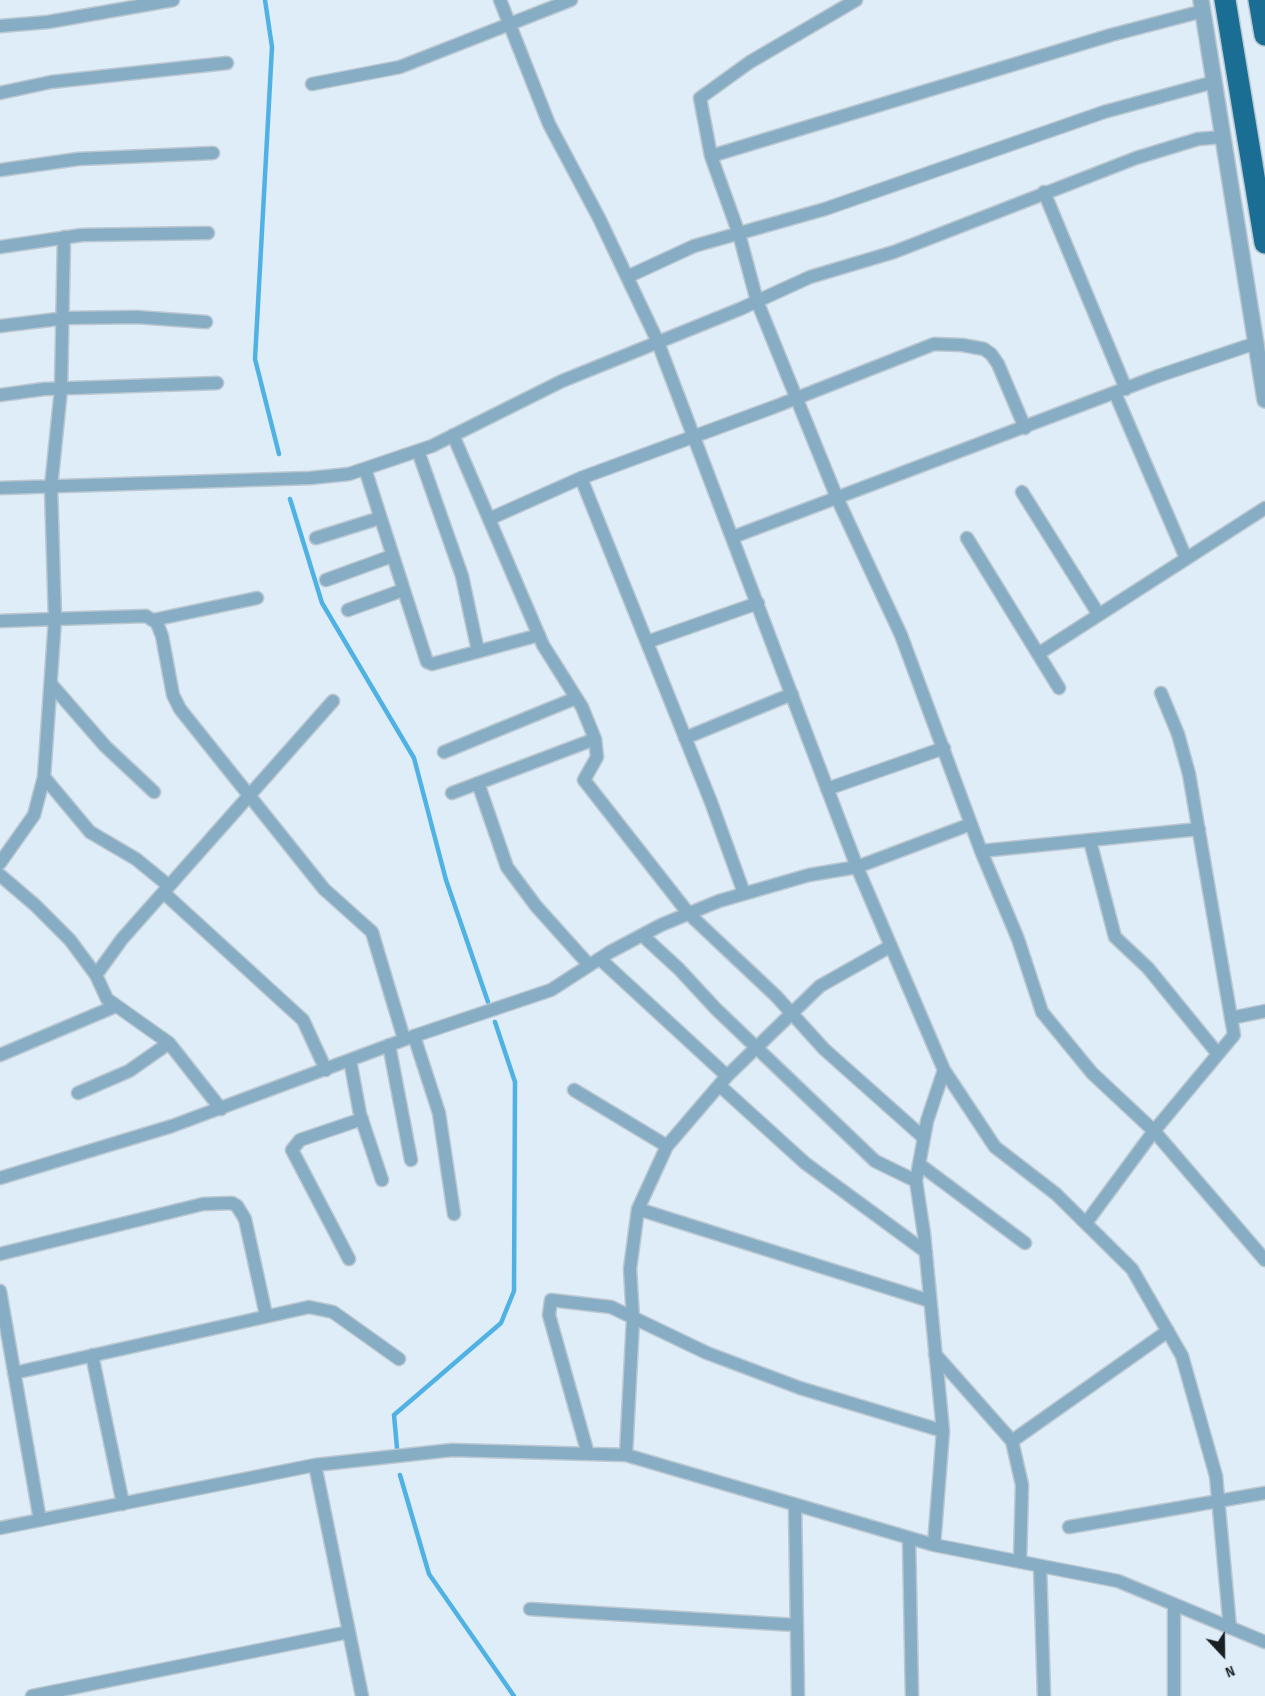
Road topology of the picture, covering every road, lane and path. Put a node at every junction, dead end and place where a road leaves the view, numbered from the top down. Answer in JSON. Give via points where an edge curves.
{"nodes":[{"id":1,"x":173,"y":0,"type":"edge"},
{"id":2,"x":500,"y":0,"type":"edge"},
{"id":3,"x":571,"y":0,"type":"edge"},
{"id":4,"x":856,"y":0,"type":"edge"},
{"id":5,"x":1226,"y":0,"type":"edge"},
{"id":6,"x":1259,"y":0,"type":"edge"},
{"id":7,"x":1202,"y":6,"type":"edge"},
{"id":8,"x":511,"y":24,"type":"junction"},
{"id":9,"x":0,"y":26,"type":"edge"},
{"id":10,"x":1265,"y":35,"type":"edge"},
{"id":11,"x":227,"y":63,"type":"dead end"},
{"id":12,"x":1214,"y":82,"type":"junction"},
{"id":13,"x":312,"y":84,"type":"dead end"},
{"id":14,"x":0,"y":93,"type":"edge"},
{"id":15,"x":1223,"y":137,"type":"junction"},
{"id":16,"x":213,"y":153,"type":"dead end"},
{"id":17,"x":711,"y":156,"type":"junction"},
{"id":18,"x":0,"y":170,"type":"edge"},
{"id":19,"x":1044,"y":192,"type":"junction"},
{"id":20,"x":208,"y":233,"type":"dead end"},
{"id":21,"x":739,"y":234,"type":"junction"},
{"id":22,"x":64,"y":237,"type":"junction"},
{"id":23,"x":1265,"y":243,"type":"edge"},
{"id":24,"x":0,"y":247,"type":"edge"},
{"id":25,"x":627,"y":276,"type":"junction"},
{"id":26,"x":757,"y":301,"type":"junction"},
{"id":27,"x":63,"y":318,"type":"junction"},
{"id":28,"x":206,"y":322,"type":"dead end"},
{"id":29,"x":0,"y":326,"type":"edge"},
{"id":30,"x":657,"y":340,"type":"junction"},
{"id":31,"x":1256,"y":343,"type":"junction"},
{"id":32,"x":217,"y":382,"type":"dead end"},
{"id":33,"x":61,"y":389,"type":"junction"},
{"id":34,"x":1120,"y":391,"type":"junction"},
{"id":35,"x":0,"y":395,"type":"edge"},
{"id":36,"x":795,"y":399,"type":"junction"},
{"id":37,"x":1265,"y":400,"type":"edge"},
{"id":38,"x":1025,"y":428,"type":"junction"},
{"id":39,"x":453,"y":435,"type":"junction"},
{"id":40,"x":694,"y":435,"type":"junction"},
{"id":41,"x":418,"y":450,"type":"junction"},
{"id":42,"x":365,"y":469,"type":"junction"},
{"id":43,"x":580,"y":478,"type":"junction"},
{"id":44,"x":51,"y":487,"type":"junction"},
{"id":45,"x":0,"y":488,"type":"edge"},
{"id":46,"x":1022,"y":492,"type":"dead end"},
{"id":47,"x":837,"y":498,"type":"junction"},
{"id":48,"x":1265,"y":508,"type":"edge"},
{"id":49,"x":380,"y":518,"type":"junction"},
{"id":50,"x":489,"y":519,"type":"junction"},
{"id":51,"x":733,"y":537,"type":"junction"},
{"id":52,"x":316,"y":538,"type":"dead end"},
{"id":53,"x":967,"y":538,"type":"dead end"},
{"id":54,"x":392,"y":556,"type":"junction"},
{"id":55,"x":1186,"y":558,"type":"junction"},
{"id":56,"x":326,"y":580,"type":"dead end"},
{"id":57,"x":403,"y":590,"type":"junction"},
{"id":58,"x":257,"y":598,"type":"dead end"},
{"id":59,"x":758,"y":603,"type":"junction"},
{"id":60,"x":348,"y":610,"type":"dead end"},
{"id":61,"x":1099,"y":615,"type":"junction"},
{"id":62,"x":55,"y":620,"type":"junction"},
{"id":63,"x":153,"y":620,"type":"junction"},
{"id":64,"x":0,"y":621,"type":"edge"},
{"id":65,"x":539,"y":635,"type":"junction"},
{"id":66,"x":647,"y":642,"type":"junction"},
{"id":67,"x":478,"y":651,"type":"junction"},
{"id":68,"x":1038,"y":654,"type":"junction"},
{"id":69,"x":51,"y":684,"type":"junction"},
{"id":70,"x":1059,"y":688,"type":"dead end"},
{"id":71,"x":1161,"y":693,"type":"dead end"},
{"id":72,"x":792,"y":694,"type":"junction"},
{"id":73,"x":576,"y":698,"type":"junction"},
{"id":74,"x":333,"y":701,"type":"dead end"},
{"id":75,"x":685,"y":738,"type":"junction"},
{"id":76,"x":595,"y":739,"type":"junction"},
{"id":77,"x":944,"y":748,"type":"junction"},
{"id":78,"x":444,"y":752,"type":"dead end"},
{"id":79,"x":44,"y":777,"type":"junction"},
{"id":80,"x":478,"y":783,"type":"junction"},
{"id":81,"x":827,"y":789,"type":"junction"},
{"id":82,"x":154,"y":792,"type":"dead end"},
{"id":83,"x":452,"y":793,"type":"dead end"},
{"id":84,"x":248,"y":797,"type":"junction"},
{"id":85,"x":971,"y":824,"type":"junction"},
{"id":86,"x":1198,"y":830,"type":"junction"},
{"id":87,"x":1090,"y":842,"type":"junction"},
{"id":88,"x":981,"y":851,"type":"junction"},
{"id":89,"x":0,"y":863,"type":"edge"},
{"id":90,"x":857,"y":867,"type":"junction"},
{"id":91,"x":0,"y":875,"type":"edge"},
{"id":92,"x":166,"y":890,"type":"junction"},
{"id":93,"x":744,"y":893,"type":"junction"},
{"id":94,"x":689,"y":914,"type":"junction"},
{"id":95,"x":642,"y":935,"type":"junction"},
{"id":96,"x":891,"y":946,"type":"junction"},
{"id":97,"x":595,"y":962,"type":"junction"},
{"id":98,"x":96,"y":975,"type":"junction"},
{"id":99,"x":116,"y":1006,"type":"junction"},
{"id":100,"x":1265,"y":1011,"type":"edge"},
{"id":101,"x":792,"y":1013,"type":"junction"},
{"id":102,"x":1231,"y":1018,"type":"junction"},
{"id":103,"x":409,"y":1037,"type":"junction"},
{"id":104,"x":169,"y":1043,"type":"junction"},
{"id":105,"x":389,"y":1045,"type":"junction"},
{"id":106,"x":757,"y":1047,"type":"junction"},
{"id":107,"x":1218,"y":1054,"type":"junction"},
{"id":108,"x":0,"y":1055,"type":"edge"},
{"id":109,"x":350,"y":1060,"type":"junction"},
{"id":110,"x":326,"y":1070,"type":"junction"},
{"id":111,"x":944,"y":1070,"type":"junction"},
{"id":112,"x":723,"y":1081,"type":"junction"},
{"id":113,"x":574,"y":1090,"type":"dead end"},
{"id":114,"x":78,"y":1092,"type":"dead end"},
{"id":115,"x":221,"y":1109,"type":"junction"},
{"id":116,"x":362,"y":1119,"type":"junction"},
{"id":117,"x":1154,"y":1131,"type":"junction"},
{"id":118,"x":924,"y":1138,"type":"junction"},
{"id":119,"x":667,"y":1146,"type":"junction"},
{"id":120,"x":411,"y":1160,"type":"dead end"},
{"id":121,"x":919,"y":1164,"type":"junction"},
{"id":122,"x":0,"y":1178,"type":"edge"},
{"id":123,"x":382,"y":1180,"type":"dead end"},
{"id":124,"x":916,"y":1181,"type":"junction"},
{"id":125,"x":638,"y":1209,"type":"junction"},
{"id":126,"x":454,"y":1214,"type":"dead end"},
{"id":127,"x":1086,"y":1223,"type":"junction"},
{"id":128,"x":1025,"y":1243,"type":"dead end"},
{"id":129,"x":926,"y":1252,"type":"junction"},
{"id":130,"x":0,"y":1254,"type":"edge"},
{"id":131,"x":349,"y":1259,"type":"dead end"},
{"id":132,"x":1265,"y":1260,"type":"edge"},
{"id":133,"x":0,"y":1292,"type":"edge"},
{"id":134,"x":930,"y":1301,"type":"junction"},
{"id":135,"x":266,"y":1315,"type":"junction"},
{"id":136,"x":633,"y":1319,"type":"junction"},
{"id":137,"x":1168,"y":1331,"type":"junction"},
{"id":138,"x":935,"y":1354,"type":"junction"},
{"id":139,"x":92,"y":1355,"type":"junction"},
{"id":140,"x":399,"y":1359,"type":"dead end"},
{"id":141,"x":14,"y":1373,"type":"junction"},
{"id":142,"x":943,"y":1431,"type":"junction"},
{"id":143,"x":1012,"y":1441,"type":"junction"},
{"id":144,"x":588,"y":1454,"type":"junction"},
{"id":145,"x":626,"y":1455,"type":"junction"},
{"id":146,"x":315,"y":1465,"type":"junction"},
{"id":147,"x":1265,"y":1493,"type":"edge"},
{"id":148,"x":1218,"y":1500,"type":"junction"},
{"id":149,"x":123,"y":1504,"type":"junction"},
{"id":150,"x":795,"y":1505,"type":"junction"},
{"id":151,"x":40,"y":1520,"type":"junction"},
{"id":152,"x":1069,"y":1527,"type":"dead end"},
{"id":153,"x":0,"y":1528,"type":"edge"},
{"id":154,"x":909,"y":1538,"type":"junction"},
{"id":155,"x":934,"y":1545,"type":"junction"},
{"id":156,"x":1020,"y":1562,"type":"junction"},
{"id":157,"x":1040,"y":1566,"type":"junction"},
{"id":158,"x":1174,"y":1605,"type":"junction"},
{"id":159,"x":530,"y":1609,"type":"dead end"},
{"id":160,"x":796,"y":1625,"type":"junction"},
{"id":161,"x":1230,"y":1628,"type":"junction"},
{"id":162,"x":349,"y":1632,"type":"junction"},
{"id":163,"x":1265,"y":1642,"type":"edge"},
{"id":164,"x":32,"y":1696,"type":"edge"},
{"id":165,"x":363,"y":1696,"type":"edge"},
{"id":166,"x":798,"y":1696,"type":"edge"},
{"id":167,"x":912,"y":1696,"type":"edge"},
{"id":168,"x":1044,"y":1696,"type":"edge"},
{"id":169,"x":1174,"y":1696,"type":"edge"}],
"edges":[{"from":1,"to":9,"type":"street","via":[[48,22]]},
{"from":2,"to":8,"type":"street"},
{"from":3,"to":8,"type":"street"},
{"from":4,"to":17,"type":"street","via":[[750,62],[700,98]]},
{"from":5,"to":23,"type":"highway"},
{"from":6,"to":10,"type":"highway"},
{"from":7,"to":12,"type":"street"},
{"from":7,"to":17,"type":"street"},
{"from":8,"to":13,"type":"street","via":[[400,67]]},
{"from":8,"to":25,"type":"street","via":[[549,124]]},
{"from":11,"to":14,"type":"street","via":[[72,79]]},
{"from":12,"to":15,"type":"street"},
{"from":12,"to":21,"type":"street","via":[[1104,112],[825,209]]},
{"from":15,"to":19,"type":"street","via":[[1136,158]]},
{"from":15,"to":31,"type":"street"},
{"from":16,"to":18,"type":"street","via":[[78,159]]},
{"from":17,"to":21,"type":"street"},
{"from":19,"to":26,"type":"street","via":[[894,252],[810,277]]},
{"from":19,"to":34,"type":"street"},
{"from":20,"to":22,"type":"street"},
{"from":21,"to":25,"type":"street","via":[[694,246]]},
{"from":21,"to":26,"type":"street"},
{"from":22,"to":24,"type":"street"},
{"from":22,"to":27,"type":"street"},
{"from":25,"to":30,"type":"street"},
{"from":26,"to":30,"type":"street"},
{"from":26,"to":36,"type":"street"},
{"from":27,"to":28,"type":"street","via":[[136,317]]},
{"from":27,"to":29,"type":"street"},
{"from":27,"to":33,"type":"street"},
{"from":30,"to":39,"type":"street"},
{"from":30,"to":40,"type":"street"},
{"from":31,"to":34,"type":"street"},
{"from":31,"to":37,"type":"street"},
{"from":32,"to":33,"type":"street"},
{"from":33,"to":35,"type":"street"},
{"from":33,"to":44,"type":"street"},
{"from":34,"to":38,"type":"street"},
{"from":34,"to":55,"type":"street"},
{"from":36,"to":38,"type":"street","via":[[934,344],[962,345],[984,349],[996,359]]},
{"from":36,"to":40,"type":"street"},
{"from":36,"to":47,"type":"street"},
{"from":38,"to":47,"type":"street"},
{"from":39,"to":41,"type":"street"},
{"from":39,"to":50,"type":"street"},
{"from":40,"to":43,"type":"street"},
{"from":40,"to":51,"type":"street"},
{"from":41,"to":42,"type":"street"},
{"from":41,"to":67,"type":"street","via":[[462,576]]},
{"from":42,"to":44,"type":"street","via":[[310,478]]},
{"from":42,"to":49,"type":"street"},
{"from":43,"to":50,"type":"street"},
{"from":43,"to":66,"type":"street"},
{"from":44,"to":45,"type":"street"},
{"from":44,"to":62,"type":"street"},
{"from":46,"to":61,"type":"street"},
{"from":47,"to":51,"type":"street"},
{"from":47,"to":77,"type":"street","via":[[901,635]]},
{"from":48,"to":55,"type":"street"},
{"from":49,"to":52,"type":"street"},
{"from":49,"to":54,"type":"street"},
{"from":50,"to":65,"type":"street"},
{"from":51,"to":59,"type":"street"},
{"from":53,"to":68,"type":"street"},
{"from":54,"to":56,"type":"street"},
{"from":54,"to":57,"type":"street"},
{"from":55,"to":61,"type":"street"},
{"from":57,"to":60,"type":"street"},
{"from":57,"to":67,"type":"street","via":[[427,662]]},
{"from":58,"to":63,"type":"street"},
{"from":59,"to":66,"type":"street"},
{"from":59,"to":72,"type":"street"},
{"from":61,"to":68,"type":"street"},
{"from":62,"to":63,"type":"street","via":[[146,616]]},
{"from":62,"to":64,"type":"street"},
{"from":62,"to":69,"type":"street"},
{"from":63,"to":84,"type":"street","via":[[162,636],[176,702]]},
{"from":65,"to":67,"type":"street"},
{"from":65,"to":73,"type":"street"},
{"from":66,"to":75,"type":"street"},
{"from":68,"to":70,"type":"street"},
{"from":69,"to":79,"type":"street"},
{"from":69,"to":82,"type":"street","via":[[105,746]]},
{"from":71,"to":86,"type":"street","via":[[1178,734]]},
{"from":72,"to":75,"type":"street"},
{"from":72,"to":81,"type":"street"},
{"from":73,"to":76,"type":"street"},
{"from":73,"to":78,"type":"street"},
{"from":74,"to":84,"type":"street"},
{"from":75,"to":93,"type":"street"},
{"from":76,"to":80,"type":"street"},
{"from":76,"to":94,"type":"street","via":[[597,757],[584,780]]},
{"from":77,"to":81,"type":"street"},
{"from":77,"to":85,"type":"street"},
{"from":79,"to":89,"type":"street","via":[[34,815]]},
{"from":79,"to":92,"type":"street","via":[[90,832],[136,859]]},
{"from":80,"to":83,"type":"street"},
{"from":80,"to":97,"type":"street","via":[[507,867],[536,906]]},
{"from":81,"to":90,"type":"street"},
{"from":84,"to":92,"type":"street"},
{"from":84,"to":103,"type":"street","via":[[331,897],[372,932]]},
{"from":85,"to":88,"type":"street"},
{"from":85,"to":90,"type":"street"},
{"from":86,"to":87,"type":"street"},
{"from":86,"to":102,"type":"street"},
{"from":87,"to":88,"type":"street"},
{"from":87,"to":107,"type":"street","via":[[1115,937],[1148,968]]},
{"from":88,"to":117,"type":"street","via":[[1018,939],[1042,1012],[1092,1073]]},
{"from":90,"to":93,"type":"street","via":[[809,874]]},
{"from":90,"to":96,"type":"street"},
{"from":91,"to":98,"type":"street","via":[[70,940]]},
{"from":92,"to":98,"type":"street"},
{"from":92,"to":110,"type":"street","via":[[303,1020]]},
{"from":93,"to":94,"type":"street"},
{"from":94,"to":95,"type":"street"},
{"from":94,"to":101,"type":"street"},
{"from":95,"to":97,"type":"street"},
{"from":95,"to":106,"type":"street"},
{"from":96,"to":101,"type":"street","via":[[820,986]]},
{"from":96,"to":111,"type":"street"},
{"from":97,"to":103,"type":"street","via":[[551,990]]},
{"from":97,"to":112,"type":"street"},
{"from":98,"to":99,"type":"street","via":[[107,999]]},
{"from":99,"to":104,"type":"street"},
{"from":99,"to":108,"type":"street"},
{"from":100,"to":102,"type":"street"},
{"from":101,"to":106,"type":"street"},
{"from":101,"to":118,"type":"street","via":[[840,1064]]},
{"from":102,"to":107,"type":"street","via":[[1234,1035]]},
{"from":103,"to":105,"type":"street"},
{"from":103,"to":126,"type":"street","via":[[439,1113]]},
{"from":104,"to":114,"type":"street","via":[[129,1071]]},
{"from":104,"to":115,"type":"street"},
{"from":105,"to":109,"type":"street"},
{"from":105,"to":120,"type":"street"},
{"from":106,"to":112,"type":"street"},
{"from":106,"to":124,"type":"street","via":[[875,1161]]},
{"from":107,"to":117,"type":"street"},
{"from":109,"to":110,"type":"street"},
{"from":109,"to":116,"type":"street"},
{"from":110,"to":115,"type":"street"},
{"from":111,"to":118,"type":"street"},
{"from":111,"to":127,"type":"street","via":[[995,1148],[1056,1194]]},
{"from":112,"to":119,"type":"street"},
{"from":112,"to":129,"type":"street","via":[[805,1163]]},
{"from":113,"to":119,"type":"street"},
{"from":115,"to":122,"type":"street"},
{"from":116,"to":123,"type":"street"},
{"from":116,"to":131,"type":"street","via":[[300,1140],[292,1150]]},
{"from":117,"to":127,"type":"street"},
{"from":117,"to":132,"type":"street"},
{"from":118,"to":121,"type":"street"},
{"from":119,"to":125,"type":"street"},
{"from":121,"to":124,"type":"street"},
{"from":121,"to":128,"type":"street"},
{"from":124,"to":129,"type":"street"},
{"from":125,"to":134,"type":"street"},
{"from":125,"to":136,"type":"street","via":[[630,1269]]},
{"from":127,"to":137,"type":"street","via":[[1132,1269]]},
{"from":129,"to":134,"type":"street"},
{"from":130,"to":135,"type":"street","via":[[203,1204],[232,1203],[245,1219]]},
{"from":133,"to":141,"type":"street"},
{"from":134,"to":138,"type":"street"},
{"from":135,"to":139,"type":"street"},
{"from":135,"to":140,"type":"street","via":[[323,1308]]},
{"from":136,"to":142,"type":"street","via":[[707,1353],[800,1388]]},
{"from":136,"to":144,"type":"street","via":[[611,1307],[551,1300],[549,1315]]},
{"from":136,"to":145,"type":"street"},
{"from":137,"to":143,"type":"street"},
{"from":137,"to":148,"type":"street","via":[[1182,1356]]},
{"from":138,"to":142,"type":"street"},
{"from":138,"to":143,"type":"street"},
{"from":139,"to":141,"type":"street"},
{"from":139,"to":149,"type":"street"},
{"from":141,"to":151,"type":"street"},
{"from":142,"to":155,"type":"street"},
{"from":143,"to":156,"type":"street","via":[[1022,1485]]},
{"from":144,"to":145,"type":"street"},
{"from":144,"to":146,"type":"street","via":[[452,1450]]},
{"from":145,"to":150,"type":"street"},
{"from":146,"to":149,"type":"street"},
{"from":146,"to":162,"type":"street"},
{"from":147,"to":148,"type":"street"},
{"from":148,"to":152,"type":"street"},
{"from":148,"to":161,"type":"street"},
{"from":149,"to":151,"type":"street"},
{"from":150,"to":154,"type":"street"},
{"from":150,"to":160,"type":"street"},
{"from":151,"to":153,"type":"street"},
{"from":154,"to":155,"type":"street"},
{"from":154,"to":167,"type":"street"},
{"from":155,"to":156,"type":"street"},
{"from":156,"to":157,"type":"street"},
{"from":157,"to":158,"type":"street","via":[[1118,1581]]},
{"from":157,"to":168,"type":"street"},
{"from":158,"to":161,"type":"street"},
{"from":158,"to":169,"type":"street"},
{"from":159,"to":160,"type":"street"},
{"from":160,"to":166,"type":"street"},
{"from":161,"to":163,"type":"street"},
{"from":162,"to":164,"type":"street"},
{"from":162,"to":165,"type":"street"}]}
